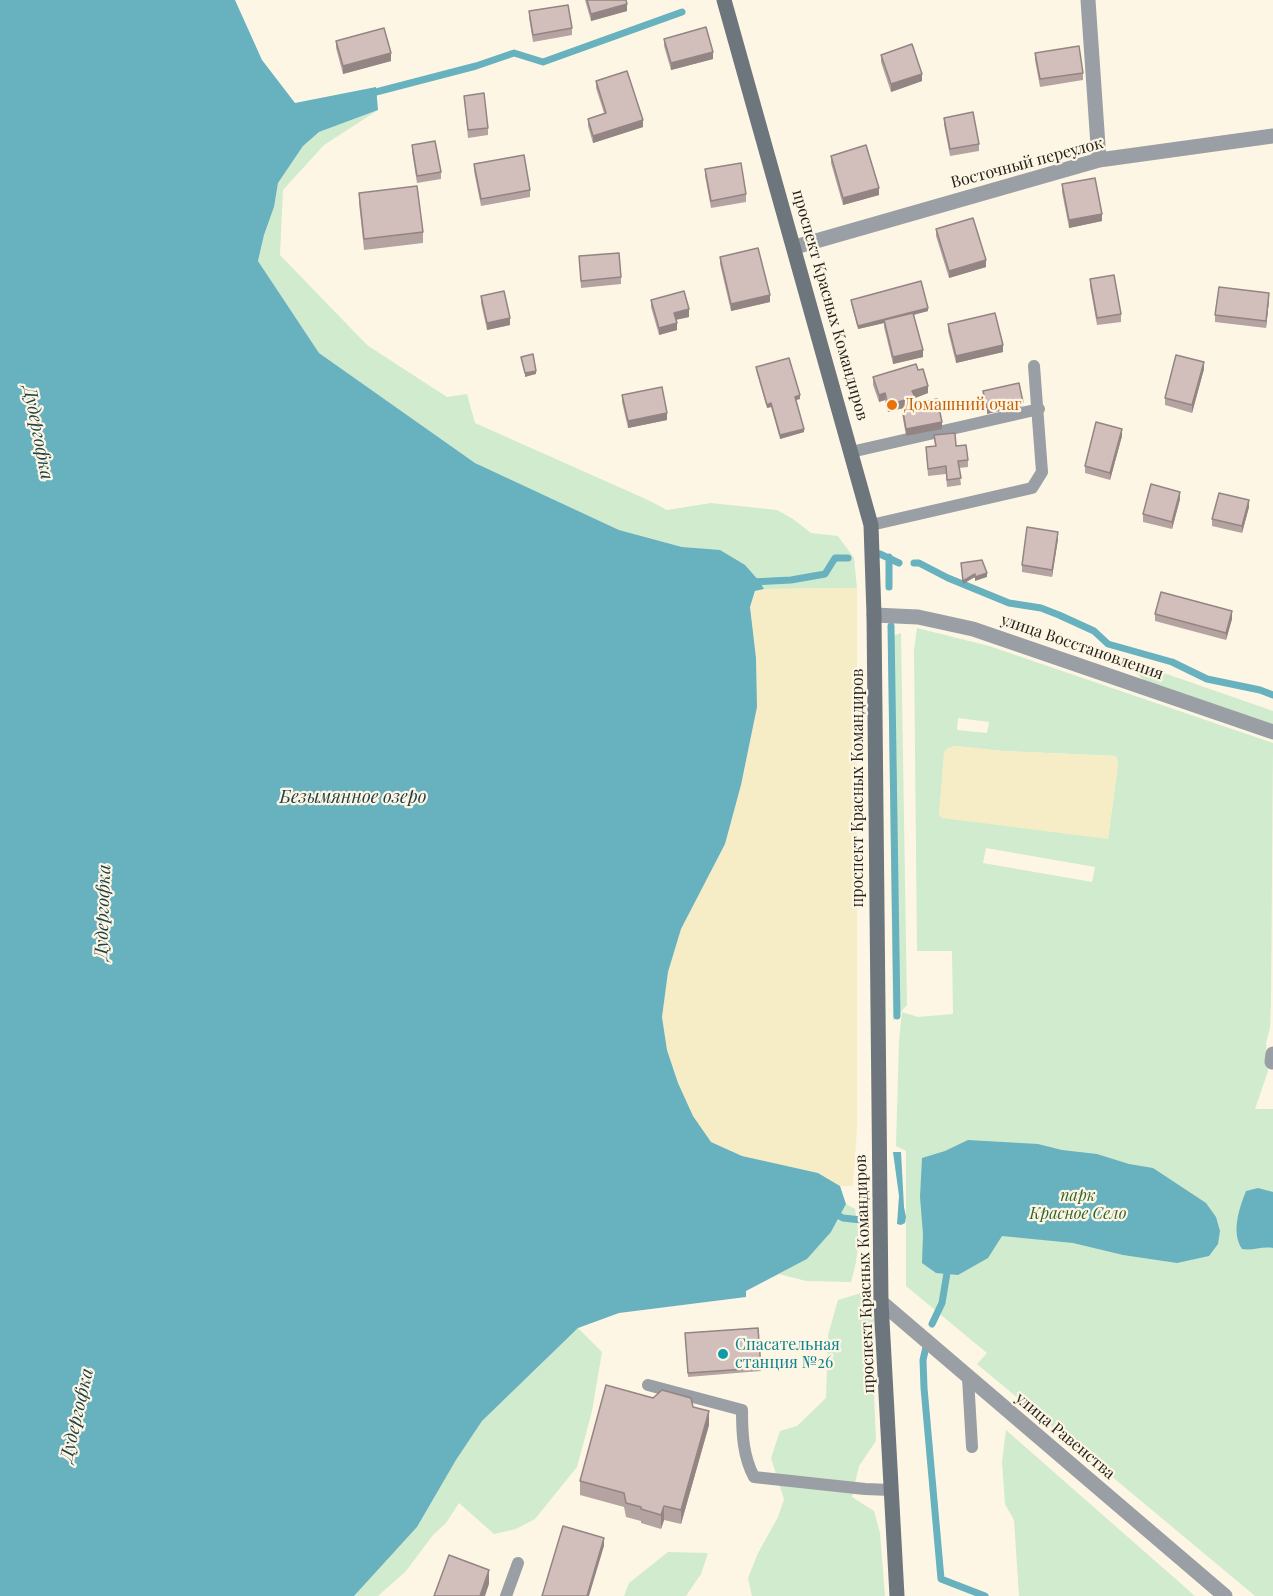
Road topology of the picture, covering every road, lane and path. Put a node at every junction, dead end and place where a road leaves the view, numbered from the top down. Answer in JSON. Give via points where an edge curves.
{"nodes":[{"id":1,"x":724,"y":0,"type":"edge"},
{"id":2,"x":1088,"y":0,"type":"edge"},
{"id":3,"x":1273,"y":136,"type":"edge"},
{"id":4,"x":1099,"y":160,"type":"junction"},
{"id":5,"x":795,"y":247,"type":"junction"},
{"id":6,"x":1034,"y":366,"type":"dead end"},
{"id":7,"x":1039,"y":408,"type":"junction"},
{"id":8,"x":851,"y":452,"type":"junction"},
{"id":9,"x":871,"y":525,"type":"junction"},
{"id":10,"x":874,"y":615,"type":"junction"},
{"id":11,"x":1273,"y":732,"type":"edge"},
{"id":12,"x":881,"y":1302,"type":"junction"},
{"id":13,"x":968,"y":1378,"type":"junction"},
{"id":14,"x":648,"y":1385,"type":"dead end"},
{"id":15,"x":972,"y":1447,"type":"dead end"},
{"id":16,"x":891,"y":1490,"type":"junction"},
{"id":17,"x":518,"y":1563,"type":"dead end"},
{"id":18,"x":506,"y":1596,"type":"edge"},
{"id":19,"x":897,"y":1596,"type":"edge"},
{"id":20,"x":1225,"y":1596,"type":"edge"}],
"edges":[{"from":1,"to":5,"type":"street","name":"проспект Красных Командиров"},
{"from":2,"to":4,"type":"street"},
{"from":3,"to":4,"type":"street","name":"Восточный переулок"},
{"from":4,"to":5,"type":"street","name":"Восточный переулок"},
{"from":5,"to":8,"type":"street","name":"проспект Красных Командиров"},
{"from":6,"to":7,"type":"lane"},
{"from":7,"to":8,"type":"lane"},
{"from":7,"to":9,"type":"lane","via":[[1042,472],[1032,488]]},
{"from":8,"to":9,"type":"street","name":"проспект Красных Командиров"},
{"from":9,"to":10,"type":"street","name":"проспект Красных Командиров"},
{"from":10,"to":11,"type":"street","name":"улица Восстановления","via":[[918,617],[973,629]]},
{"from":10,"to":12,"type":"street","name":"проспект Красных Командиров"},
{"from":12,"to":13,"type":"street","name":"улица Равенства"},
{"from":12,"to":16,"type":"street","name":"проспект Красных Командиров"},
{"from":13,"to":15,"type":"lane"},
{"from":13,"to":20,"type":"street","name":"улица Равенства"},
{"from":14,"to":16,"type":"lane","via":[[742,1410],[746,1462],[754,1477]]},
{"from":16,"to":19,"type":"street","name":"проспект Красных Командиров"},
{"from":17,"to":18,"type":"lane"}]}
